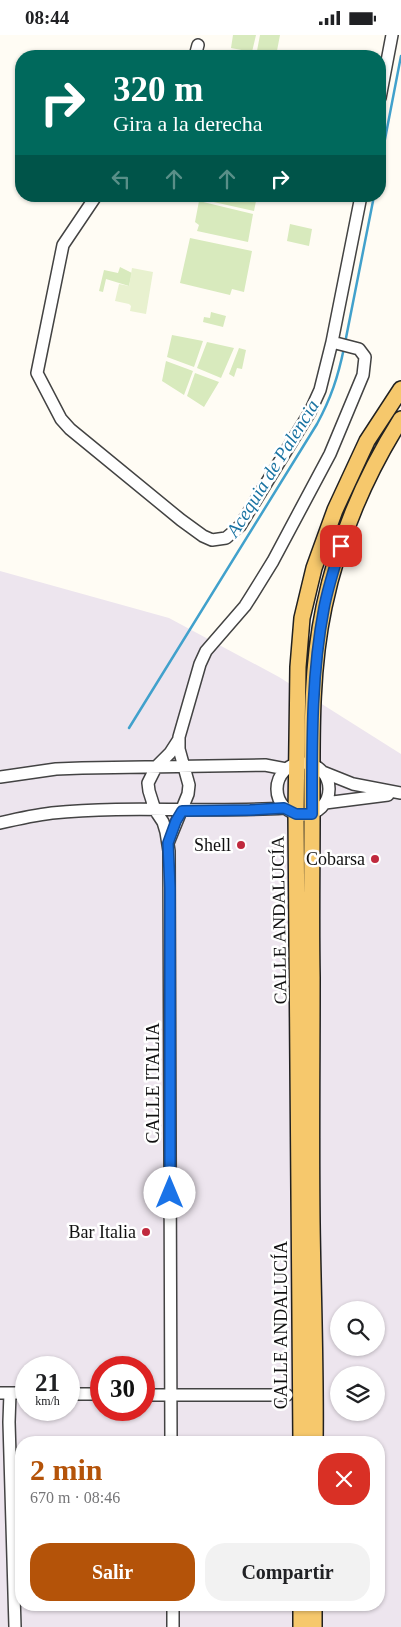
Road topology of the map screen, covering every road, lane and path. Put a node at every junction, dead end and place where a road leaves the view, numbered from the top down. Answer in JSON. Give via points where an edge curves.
{"nodes":[{"id":1,"x":392,"y":35,"type":"edge"},
{"id":2,"x":386,"y":66,"type":"edge"},
{"id":3,"x":92,"y":202,"type":"edge"},
{"id":4,"x":360,"y":202,"type":"edge"},
{"id":5,"x":340,"y":344,"type":"junction"},
{"id":6,"x":401,"y":389,"type":"edge"},
{"id":7,"x":401,"y":419,"type":"edge"},
{"id":8,"x":179,"y":737,"type":"junction"},
{"id":9,"x":291,"y":766,"type":"junction"},
{"id":10,"x":156,"y":767,"type":"junction"},
{"id":11,"x":183,"y":767,"type":"junction"},
{"id":12,"x":318,"y":769,"type":"junction"},
{"id":13,"x":0,"y":777,"type":"edge"},
{"id":14,"x":401,"y":793,"type":"edge"},
{"id":15,"x":325,"y":803,"type":"junction"},
{"id":16,"x":155,"y":810,"type":"junction"},
{"id":17,"x":182,"y":811,"type":"junction"},
{"id":18,"x":290,"y":811,"type":"junction"},
{"id":19,"x":312,"y":814,"type":"junction"},
{"id":20,"x":0,"y":823,"type":"edge"},
{"id":21,"x":168,"y":843,"type":"junction"},
{"id":22,"x":5,"y":1393,"type":"edge"},
{"id":23,"x":155,"y":1395,"type":"edge"},
{"id":24,"x":170,"y":1395,"type":"junction"},
{"id":25,"x":287,"y":1395,"type":"dead end"},
{"id":26,"x":171,"y":1436,"type":"edge"},
{"id":27,"x":301,"y":1436,"type":"edge"},
{"id":28,"x":315,"y":1436,"type":"edge"},
{"id":29,"x":173,"y":1611,"type":"edge"},
{"id":30,"x":301,"y":1611,"type":"edge"},
{"id":31,"x":314,"y":1611,"type":"edge"},
{"id":32,"x":14,"y":1627,"type":"edge"},
{"id":33,"x":173,"y":1627,"type":"edge"},
{"id":34,"x":301,"y":1627,"type":"edge"},
{"id":35,"x":314,"y":1627,"type":"edge"}],
"edges":[{"from":1,"to":2,"type":"street"},
{"from":3,"to":5,"type":"street","via":[[63,245],[37,373],[61,419],[70,429],[203,536],[212,540],[226,538],[240,526],[310,412]]},
{"from":4,"to":5,"type":"street"},
{"from":5,"to":8,"type":"street","via":[[359,349],[365,357],[363,375],[330,454],[273,561],[245,606],[206,651]]},
{"from":6,"to":9,"type":"main road","name":"CALLE ANDALUCÍA","via":[[367,441],[334,509],[314,569],[302,619]]},
{"from":7,"to":12,"type":"main road","name":"CALLE ANDALUCÍA","via":[[384,445],[353,513],[324,607],[312,723]]},
{"from":8,"to":10,"type":"street","via":[[170,753]]},
{"from":8,"to":11,"type":"street"},
{"from":9,"to":11,"type":"street"},
{"from":9,"to":12,"type":"street"},
{"from":9,"to":18,"type":"main road","name":"CALLE ANDALUCÍA"},
{"from":10,"to":11,"type":"street"},
{"from":10,"to":13,"type":"street","via":[[56,769]]},
{"from":10,"to":16,"type":"street","via":[[148,783]]},
{"from":11,"to":17,"type":"street","via":[[189,785]]},
{"from":12,"to":14,"type":"street","via":[[353,784]]},
{"from":12,"to":15,"type":"street","via":[[329,786]]},
{"from":12,"to":19,"type":"main road","name":"CALLE ANDALUCÍA"},
{"from":14,"to":15,"type":"street"},
{"from":15,"to":19,"type":"street"},
{"from":16,"to":17,"type":"street"},
{"from":16,"to":20,"type":"street","via":[[52,813]]},
{"from":16,"to":21,"type":"street","name":"CALLE ITALIA","via":[[163,822]]},
{"from":17,"to":18,"type":"street"},
{"from":17,"to":21,"type":"street","name":"CALLE ITALIA"},
{"from":18,"to":19,"type":"street"},
{"from":18,"to":27,"type":"main road","name":"CALLE ANDALUCÍA"},
{"from":19,"to":28,"type":"main road","name":"CALLE ANDALUCÍA"},
{"from":21,"to":24,"type":"street","name":"CALLE ITALIA"},
{"from":22,"to":32,"type":"street","via":[[9,1422]]},
{"from":23,"to":24,"type":"street"},
{"from":24,"to":25,"type":"street"},
{"from":24,"to":26,"type":"street","name":"CALLE ITALIA"},
{"from":29,"to":33,"type":"street"},
{"from":30,"to":34,"type":"main road"},
{"from":31,"to":35,"type":"main road"}]}
